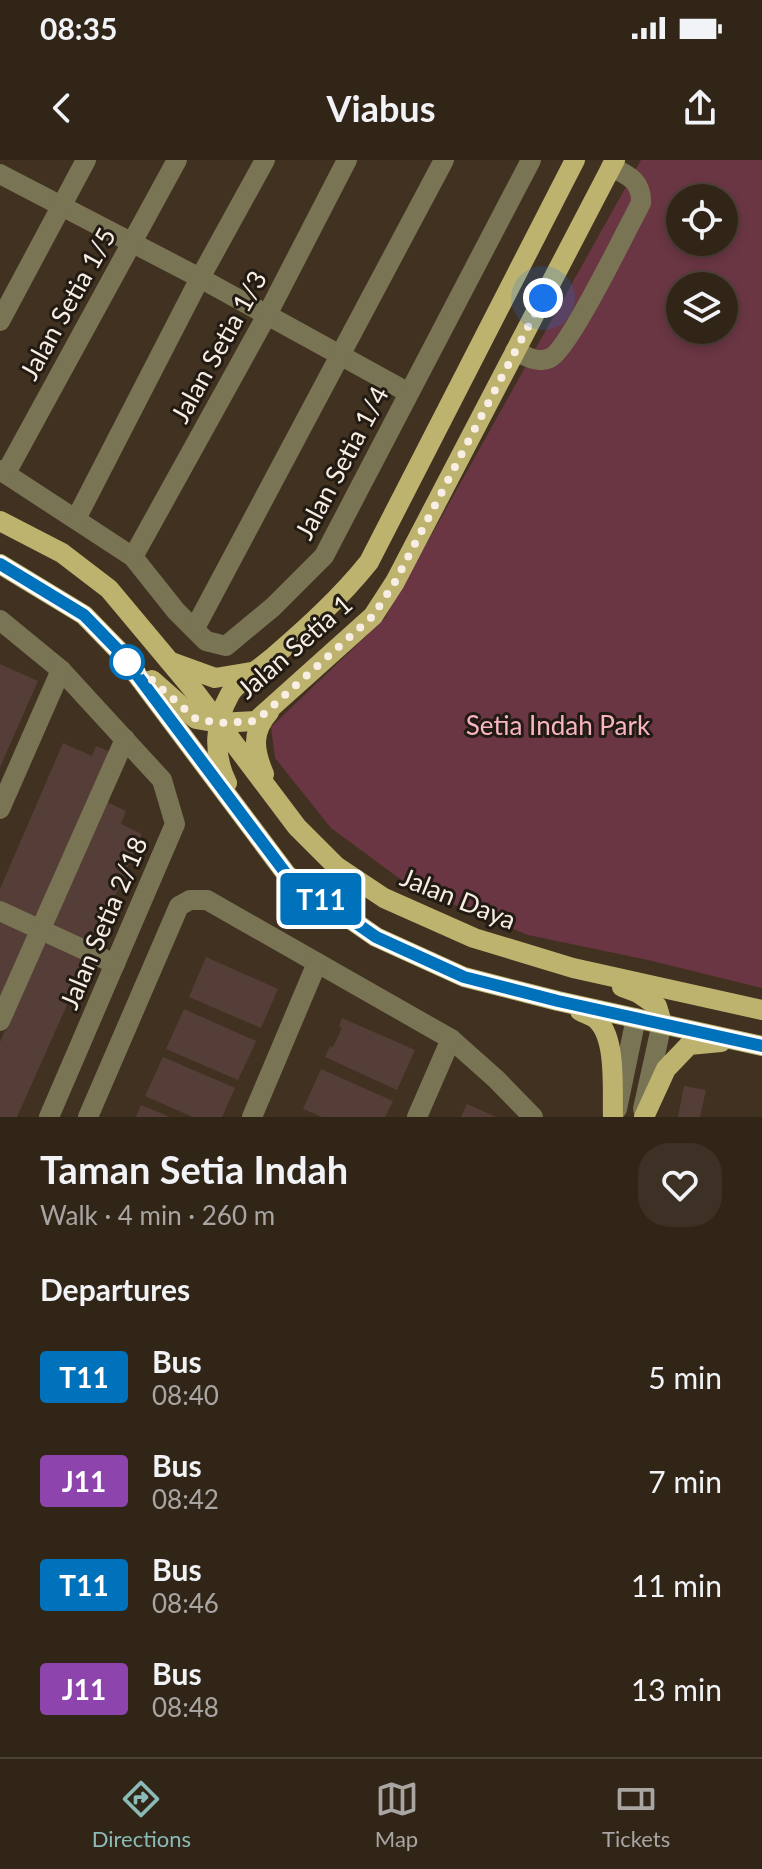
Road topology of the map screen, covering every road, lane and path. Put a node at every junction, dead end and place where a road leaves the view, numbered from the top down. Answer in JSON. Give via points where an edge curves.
{"nodes":[{"id":1,"x":86,"y":160,"type":"edge"},
{"id":2,"x":177,"y":160,"type":"edge"},
{"id":3,"x":265,"y":160,"type":"edge"},
{"id":4,"x":347,"y":160,"type":"edge"},
{"id":5,"x":444,"y":160,"type":"edge"},
{"id":6,"x":531,"y":160,"type":"edge"},
{"id":7,"x":575,"y":160,"type":"edge"},
{"id":8,"x":613,"y":163,"type":"edge"},
{"id":9,"x":0,"y":174,"type":"edge"},
{"id":10,"x":62,"y":205,"type":"junction"},
{"id":11,"x":131,"y":243,"type":"junction"},
{"id":12,"x":200,"y":278,"type":"junction"},
{"id":13,"x":267,"y":315,"type":"junction"},
{"id":14,"x":0,"y":321,"type":"edge"},
{"id":15,"x":515,"y":351,"type":"junction"},
{"id":16,"x":339,"y":355,"type":"junction"},
{"id":17,"x":409,"y":393,"type":"junction"},
{"id":18,"x":3,"y":472,"type":"edge"},
{"id":19,"x":76,"y":519,"type":"junction"},
{"id":20,"x":0,"y":521,"type":"edge"},
{"id":21,"x":133,"y":557,"type":"junction"},
{"id":22,"x":0,"y":564,"type":"edge"},
{"id":23,"x":1,"y":623,"type":"edge"},
{"id":24,"x":195,"y":628,"type":"junction"},
{"id":25,"x":119,"y":651,"type":"junction"},
{"id":26,"x":167,"y":660,"type":"junction"},
{"id":27,"x":61,"y":670,"type":"junction"},
{"id":28,"x":257,"y":671,"type":"junction"},
{"id":29,"x":281,"y":699,"type":"junction"},
{"id":30,"x":219,"y":723,"type":"junction"},
{"id":31,"x":125,"y":739,"type":"junction"},
{"id":32,"x":274,"y":796,"type":"junction"},
{"id":33,"x":0,"y":809,"type":"edge"},
{"id":34,"x":247,"y":823,"type":"junction"},
{"id":35,"x":0,"y":911,"type":"edge"},
{"id":36,"x":41,"y":930,"type":"junction"},
{"id":37,"x":317,"y":963,"type":"junction"},
{"id":38,"x":115,"y":964,"type":"junction"},
{"id":39,"x":573,"y":968,"type":"junction"},
{"id":40,"x":558,"y":1001,"type":"junction"},
{"id":41,"x":724,"y":1001,"type":"junction"},
{"id":42,"x":762,"y":1010,"type":"edge"},
{"id":43,"x":660,"y":1015,"type":"junction"},
{"id":44,"x":636,"y":1018,"type":"junction"},
{"id":45,"x":0,"y":1021,"type":"edge"},
{"id":46,"x":451,"y":1039,"type":"junction"},
{"id":47,"x":758,"y":1045,"type":"edge"},
{"id":48,"x":49,"y":1117,"type":"edge"},
{"id":49,"x":88,"y":1117,"type":"edge"},
{"id":50,"x":252,"y":1117,"type":"edge"},
{"id":51,"x":417,"y":1117,"type":"edge"},
{"id":52,"x":533,"y":1117,"type":"edge"},
{"id":53,"x":614,"y":1117,"type":"edge"},
{"id":54,"x":642,"y":1117,"type":"edge"}],
"edges":[{"from":1,"to":10,"type":"street"},
{"from":2,"to":11,"type":"street","name":"Jalan Setia 1/5"},
{"from":3,"to":12,"type":"street"},
{"from":4,"to":13,"type":"street","name":"Jalan Setia 1/3"},
{"from":5,"to":16,"type":"street"},
{"from":6,"to":17,"type":"street","name":"Jalan Setia 1/4"},
{"from":7,"to":28,"type":"main road","name":"Jalan Setia 1","via":[[369,562],[346,591]]},
{"from":8,"to":15,"type":"main road","name":"Jalan Setia 1"},
{"from":8,"to":15,"type":"street","via":[[642,191],[641,203],[602,278],[561,350],[549,359],[533,360]]},
{"from":9,"to":10,"type":"street"},
{"from":10,"to":11,"type":"street"},
{"from":10,"to":14,"type":"street"},
{"from":11,"to":12,"type":"street"},
{"from":11,"to":18,"type":"street","name":"Jalan Setia 1/5"},
{"from":12,"to":13,"type":"street"},
{"from":12,"to":19,"type":"street"},
{"from":13,"to":16,"type":"street"},
{"from":13,"to":21,"type":"street","name":"Jalan Setia 1/3"},
{"from":15,"to":29,"type":"main road","name":"Jalan Setia 1","via":[[373,616]]},
{"from":16,"to":17,"type":"street"},
{"from":16,"to":24,"type":"street"},
{"from":17,"to":24,"type":"street","name":"Jalan Setia 1/4","via":[[324,556],[226,646],[206,641]]},
{"from":18,"to":19,"type":"street","name":"Jalan Setia 1/4"},
{"from":19,"to":21,"type":"street","name":"Jalan Setia 1/4"},
{"from":20,"to":26,"type":"main road","name":"Jalan Daya","via":[[62,553],[109,589]]},
{"from":21,"to":24,"type":"street","name":"Jalan Setia 1/4"},
{"from":22,"to":25,"type":"main road","via":[[84,615]]},
{"from":23,"to":27,"type":"street","name":"Jalan Setia 2/18"},
{"from":25,"to":30,"type":"main road","via":[[196,719]]},
{"from":25,"to":34,"type":"main road"},
{"from":26,"to":28,"type":"main road","via":[[215,678]]},
{"from":26,"to":30,"type":"main road","name":"Jalan Daya"},
{"from":27,"to":31,"type":"street","name":"Jalan Setia 2/18"},
{"from":27,"to":33,"type":"street"},
{"from":28,"to":30,"type":"main road","name":"Jalan Setia 1","via":[[230,692]]},
{"from":29,"to":30,"type":"main road","name":"Jalan Setia 1","via":[[256,721]]},
{"from":29,"to":32,"type":"main road","via":[[260,722],[255,740],[256,756]]},
{"from":30,"to":32,"type":"main road","name":"Jalan Daya"},
{"from":30,"to":34,"type":"main road","via":[[220,768]]},
{"from":31,"to":36,"type":"street"},
{"from":31,"to":38,"type":"street","name":"Jalan Setia 2/18","via":[[162,780],[175,824]]},
{"from":32,"to":39,"type":"main road","name":"Jalan Daya","via":[[336,866],[384,898],[474,938]]},
{"from":34,"to":40,"type":"main road","via":[[287,875],[376,937],[464,977]]},
{"from":35,"to":36,"type":"street"},
{"from":36,"to":38,"type":"street"},
{"from":36,"to":45,"type":"street"},
{"from":37,"to":46,"type":"street"},
{"from":37,"to":49,"type":"street","via":[[207,900],[179,906]]},
{"from":37,"to":50,"type":"street"},
{"from":38,"to":48,"type":"street","name":"Jalan Setia 2/18"},
{"from":39,"to":41,"type":"main road","name":"Jalan Daya"},
{"from":39,"to":43,"type":"main road","via":[[638,993]]},
{"from":40,"to":44,"type":"main road"},
{"from":40,"to":53,"type":"main road","via":[[596,1019],[607,1036]]},
{"from":41,"to":42,"type":"main road","name":"Jalan Daya"},
{"from":41,"to":43,"type":"main road","via":[[678,999]]},
{"from":43,"to":44,"type":"main road"},
{"from":43,"to":47,"type":"main road"},
{"from":43,"to":54,"type":"street"},
{"from":44,"to":53,"type":"street"},
{"from":46,"to":51,"type":"street"},
{"from":46,"to":52,"type":"street"},
{"from":47,"to":54,"type":"main road","via":[[689,1045],[666,1069]]}]}
